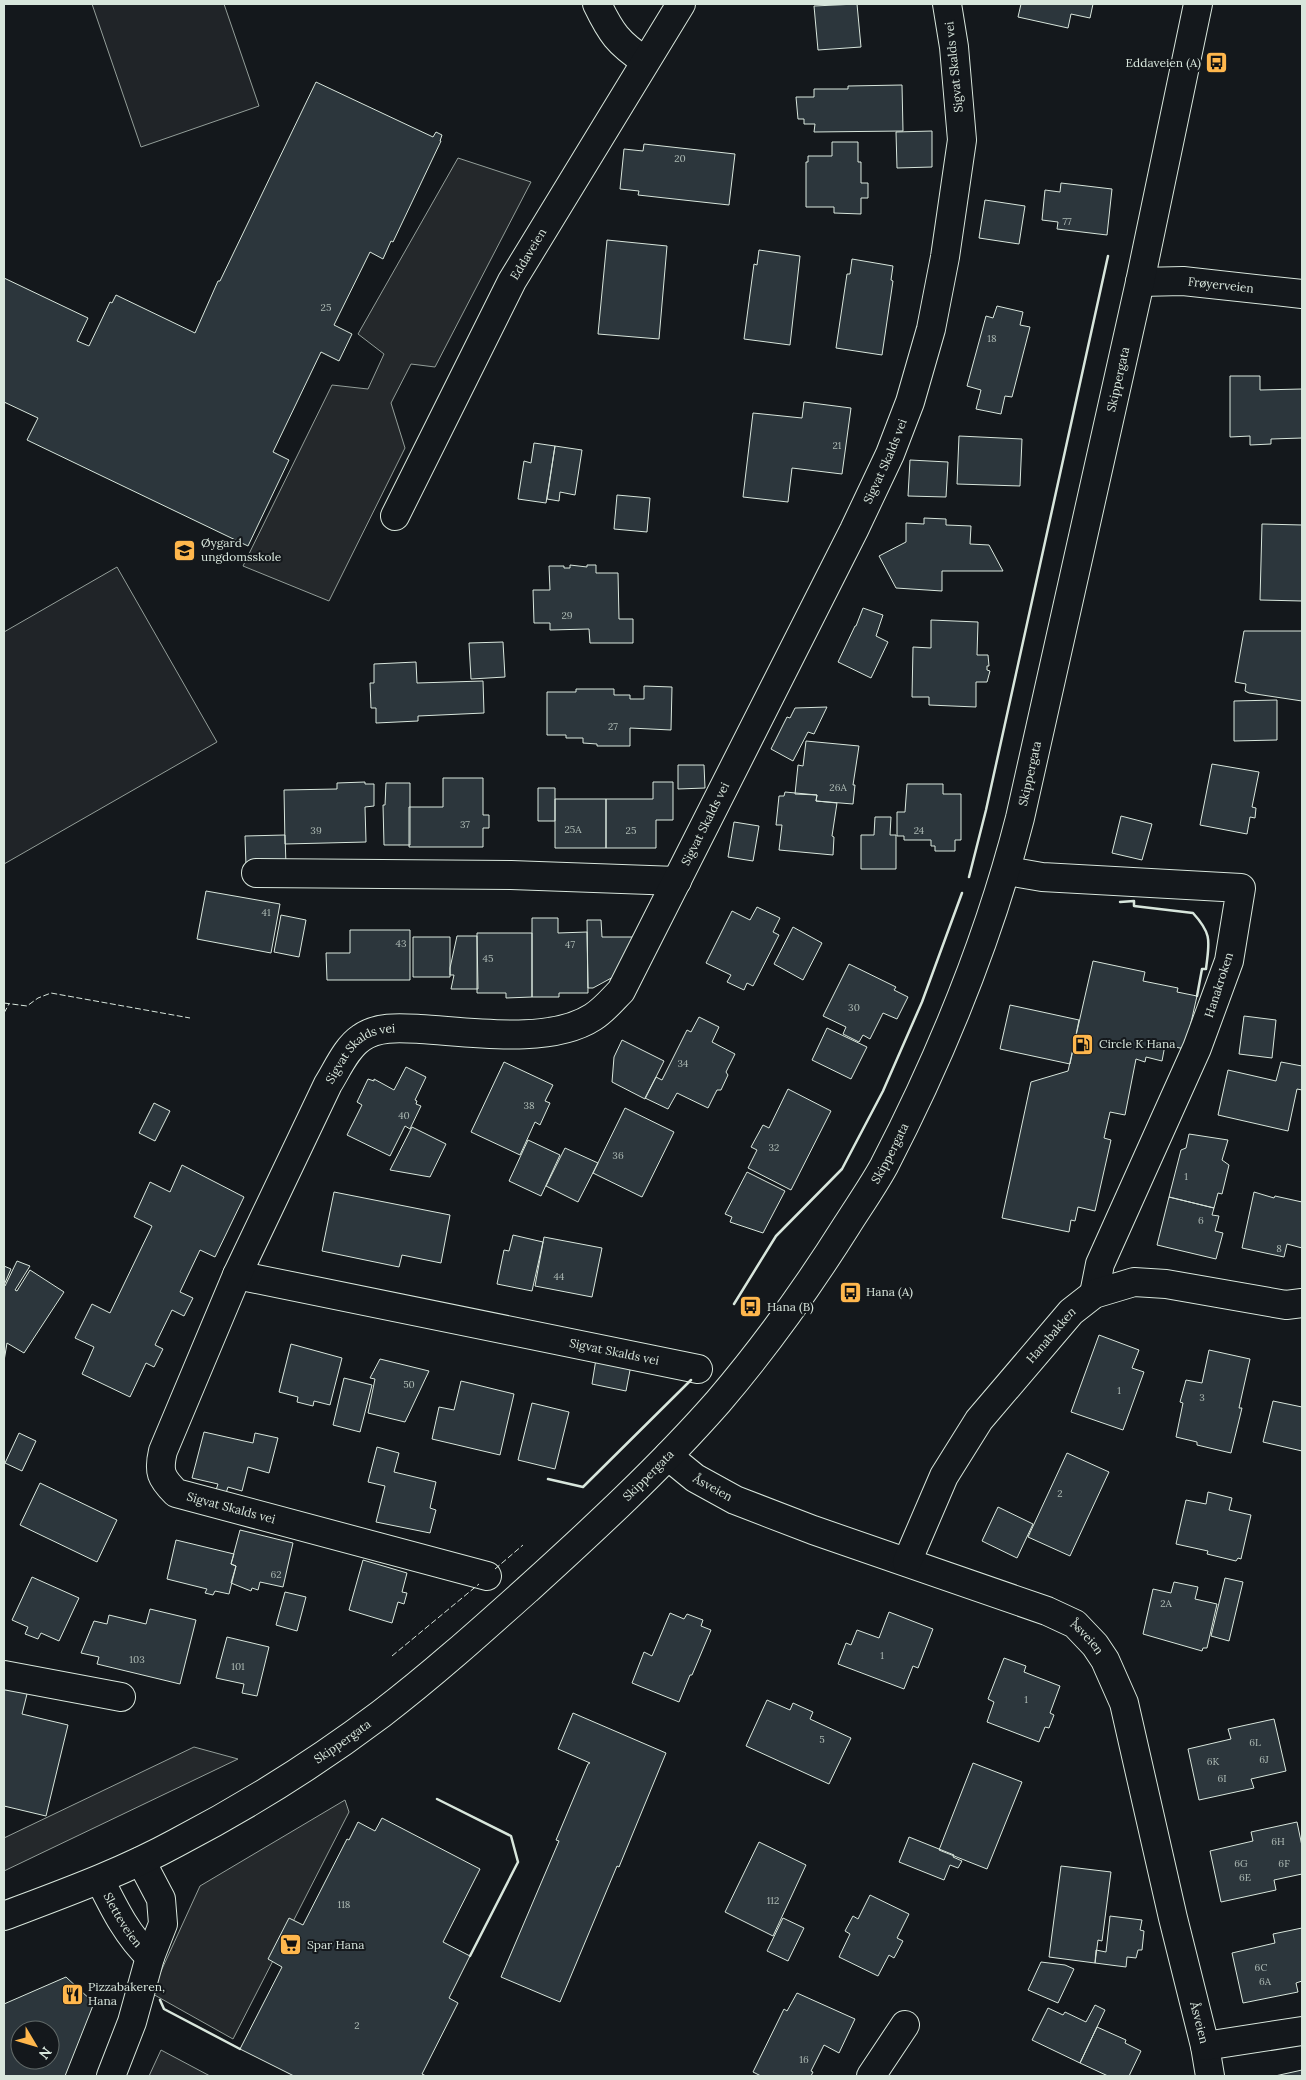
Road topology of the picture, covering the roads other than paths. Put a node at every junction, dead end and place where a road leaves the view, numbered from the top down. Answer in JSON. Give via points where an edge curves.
{"nodes":[{"id":1,"x":597,"y":4,"type":"edge"},
{"id":2,"x":681,"y":4,"type":"edge"},
{"id":3,"x":946,"y":4,"type":"edge"},
{"id":4,"x":1198,"y":4,"type":"edge"},
{"id":5,"x":645,"y":61,"type":"junction"},
{"id":6,"x":1140,"y":282,"type":"junction"},
{"id":7,"x":1302,"y":294,"type":"edge"},
{"id":8,"x":394,"y":516,"type":"dead end"},
{"id":9,"x":1007,"y":871,"type":"junction"},
{"id":10,"x":256,"y":873,"type":"dead end"},
{"id":11,"x":677,"y":881,"type":"junction"},
{"id":12,"x":236,"y":1275,"type":"junction"},
{"id":13,"x":1094,"y":1294,"type":"junction"},
{"id":14,"x":1302,"y":1303,"type":"edge"},
{"id":15,"x":698,"y":1369,"type":"dead end"},
{"id":16,"x":668,"y":1456,"type":"junction"},
{"id":17,"x":907,"y":1562,"type":"junction"},
{"id":18,"x":487,"y":1576,"type":"dead end"},
{"id":19,"x":4,"y":1675,"type":"edge"},
{"id":20,"x":121,"y":1697,"type":"dead end"},
{"id":21,"x":141,"y":1861,"type":"junction"},
{"id":22,"x":100,"y":1880,"type":"junction"},
{"id":23,"x":4,"y":1916,"type":"edge"},
{"id":24,"x":150,"y":1957,"type":"junction"},
{"id":25,"x":905,"y":2025,"type":"dead end"},
{"id":26,"x":1302,"y":2030,"type":"edge"},
{"id":27,"x":1205,"y":2046,"type":"junction"},
{"id":28,"x":111,"y":2076,"type":"edge"},
{"id":29,"x":871,"y":2076,"type":"edge"},
{"id":30,"x":1210,"y":2076,"type":"edge"}],
"edges":[{"from":1,"to":5,"type":"street","via":[[607,25],[623,46]]},
{"from":2,"to":5,"type":"street","name":"Eddaveien"},
{"from":3,"to":11,"type":"street","name":"Sigvat Skalds vei","via":[[954,47],[962,140],[946,257],[932,329],[910,402],[890,454],[854,530]]},
{"from":4,"to":6,"type":"street","name":"Skippergata"},
{"from":5,"to":8,"type":"street","name":"Eddaveien","via":[[512,281]]},
{"from":6,"to":7,"type":"street","name":"Frøyerveien","via":[[1183,281]]},
{"from":6,"to":9,"type":"street","name":"Skippergata"},
{"from":9,"to":13,"type":"street","name":"Hanakroken","via":[[1042,877],[1241,888],[1229,961],[1197,1048],[1100,1264]]},
{"from":9,"to":16,"type":"street","name":"Skippergata","via":[[993,916],[937,1057],[882,1169],[771,1336]]},
{"from":10,"to":11,"type":"street","name":"Sigvat Skalds vei","via":[[511,875]]},
{"from":11,"to":12,"type":"street","name":"Sigvat Skalds vei","via":[[622,991],[593,1017],[564,1029],[532,1035],[401,1028],[374,1031],[360,1038],[328,1084]]},
{"from":12,"to":15,"type":"street","name":"Sigvat Skalds vei"},
{"from":12,"to":18,"type":"street","name":"Sigvat Skalds vei","via":[[163,1451],[160,1466],[164,1481],[176,1493]]},
{"from":13,"to":14,"type":"street","name":"Hanabakken","via":[[1134,1282],[1166,1284],[1286,1305]]},
{"from":13,"to":17,"type":"street","name":"Hanabakken","via":[[1071,1312],[978,1420],[944,1476]]},
{"from":16,"to":17,"type":"street","name":"Åsveien","via":[[695,1478],[735,1500]]},
{"from":16,"to":21,"type":"street","name":"Skippergata","via":[[468,1643],[382,1713],[314,1762]]},
{"from":17,"to":27,"type":"street","name":"Åsveien","via":[[1047,1611],[1075,1624],[1100,1652],[1124,1703]]},
{"from":19,"to":20,"type":"street"},
{"from":21,"to":22,"type":"street","name":"Skippergata"},
{"from":21,"to":24,"type":"street","name":"Sletteveien","via":[[161,1899],[163,1924]]},
{"from":22,"to":23,"type":"street","name":"Skippergata"},
{"from":22,"to":24,"type":"street","name":"Sletteveien","via":[[121,1921]]},
{"from":24,"to":28,"type":"street","name":"Sletteveien","via":[[132,2022]]},
{"from":25,"to":29,"type":"street"},
{"from":26,"to":27,"type":"street"},
{"from":27,"to":30,"type":"street","name":"Åsveien"}]}
